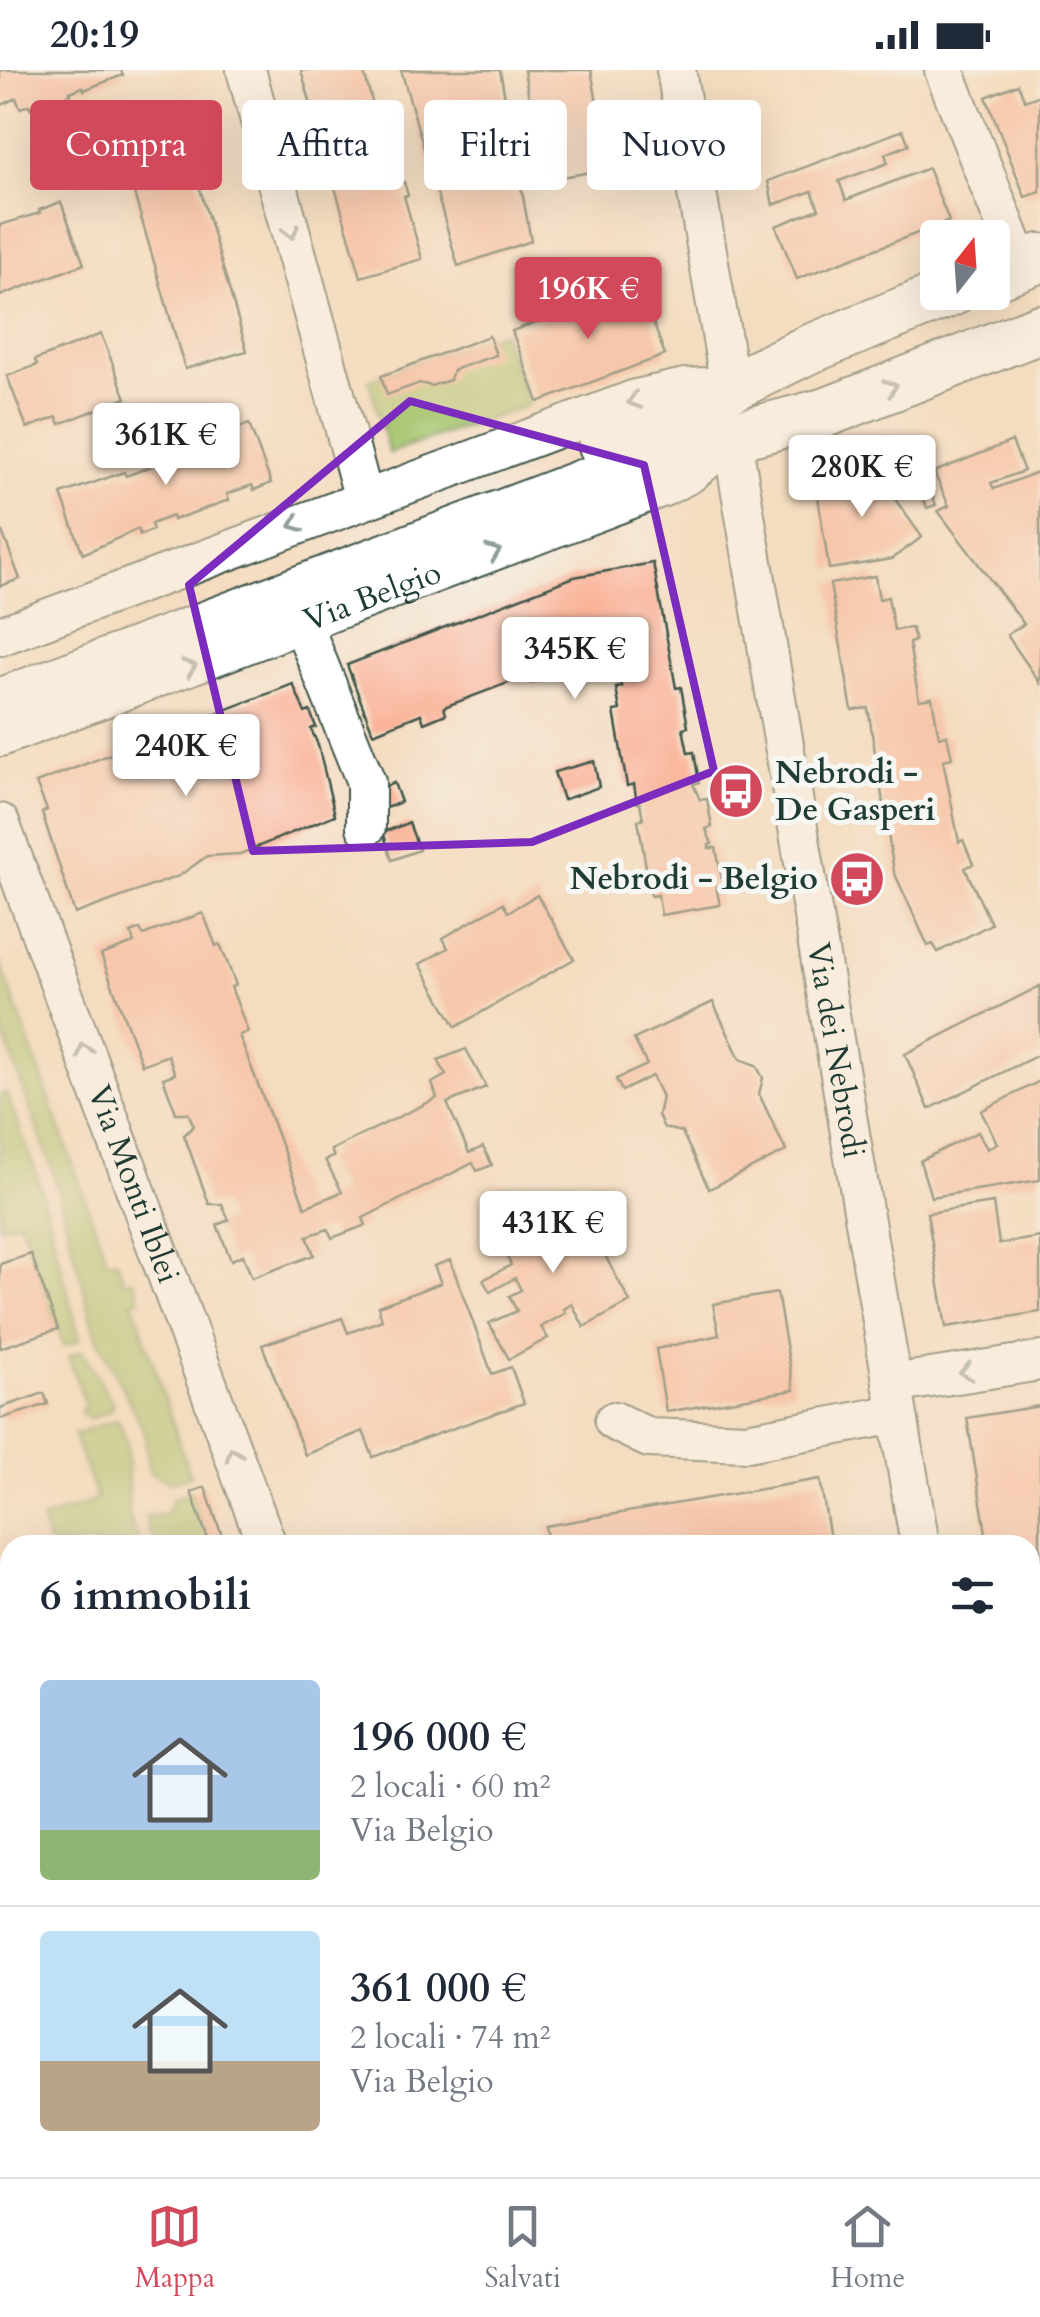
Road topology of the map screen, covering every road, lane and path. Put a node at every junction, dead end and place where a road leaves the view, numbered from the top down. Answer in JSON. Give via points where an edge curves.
{"nodes":[{"id":1,"x":246,"y":70,"type":"edge"},
{"id":2,"x":676,"y":70,"type":"edge"},
{"id":3,"x":944,"y":70,"type":"edge"},
{"id":4,"x":1018,"y":267,"type":"edge"},
{"id":5,"x":920,"y":305,"type":"edge"},
{"id":6,"x":1040,"y":329,"type":"edge"},
{"id":7,"x":730,"y":386,"type":"junction"},
{"id":8,"x":732,"y":439,"type":"junction"},
{"id":9,"x":649,"y":444,"type":"junction"},
{"id":10,"x":364,"y":499,"type":"junction"},
{"id":11,"x":303,"y":625,"type":"junction"},
{"id":12,"x":0,"y":636,"type":"edge"},
{"id":13,"x":0,"y":671,"type":"edge"},
{"id":14,"x":0,"y":703,"type":"edge"},
{"id":15,"x":0,"y":737,"type":"edge"},
{"id":16,"x":0,"y":824,"type":"edge"},
{"id":17,"x":366,"y":827,"type":"dead end"},
{"id":18,"x":1040,"y":1361,"type":"edge"},
{"id":19,"x":894,"y":1399,"type":"junction"},
{"id":20,"x":614,"y":1421,"type":"dead end"},
{"id":21,"x":263,"y":1535,"type":"edge"},
{"id":22,"x":918,"y":1535,"type":"edge"}],
"edges":[{"from":1,"to":10,"type":"street","one_way":true},
{"from":2,"to":7,"type":"street"},
{"from":3,"to":4,"type":"street"},
{"from":5,"to":7,"type":"street","name":"Via Belgio"},
{"from":8,"to":6,"type":"street","name":"Via Belgio","one_way":true,"via":[[827,412]]},
{"from":7,"to":9,"type":"street","name":"Via Belgio"},
{"from":7,"to":10,"type":"street","name":"Via Belgio","one_way":true,"via":[[636,399]]},
{"from":8,"to":9,"type":"street","name":"Via Belgio"},
{"from":11,"to":8,"type":"street","name":"Via Belgio","one_way":true,"via":[[663,487]]},
{"from":8,"to":19,"type":"street","name":"Via dei Nebrodi"},
{"from":9,"to":13,"type":"street","name":"Via Belgio"},
{"from":9,"to":14,"type":"street","name":"Via Belgio"},
{"from":10,"to":12,"type":"street","name":"Via Belgio","one_way":true},
{"from":15,"to":11,"type":"street","name":"Via Belgio","one_way":true},
{"from":11,"to":17,"type":"street","via":[[366,782]]},
{"from":21,"to":16,"type":"street","name":"Via Monti Iblei","one_way":true},
{"from":18,"to":19,"type":"street","one_way":true},
{"from":19,"to":20,"type":"street","via":[[747,1442],[649,1438]]},
{"from":19,"to":22,"type":"street","name":"Via dei Nebrodi"}]}
